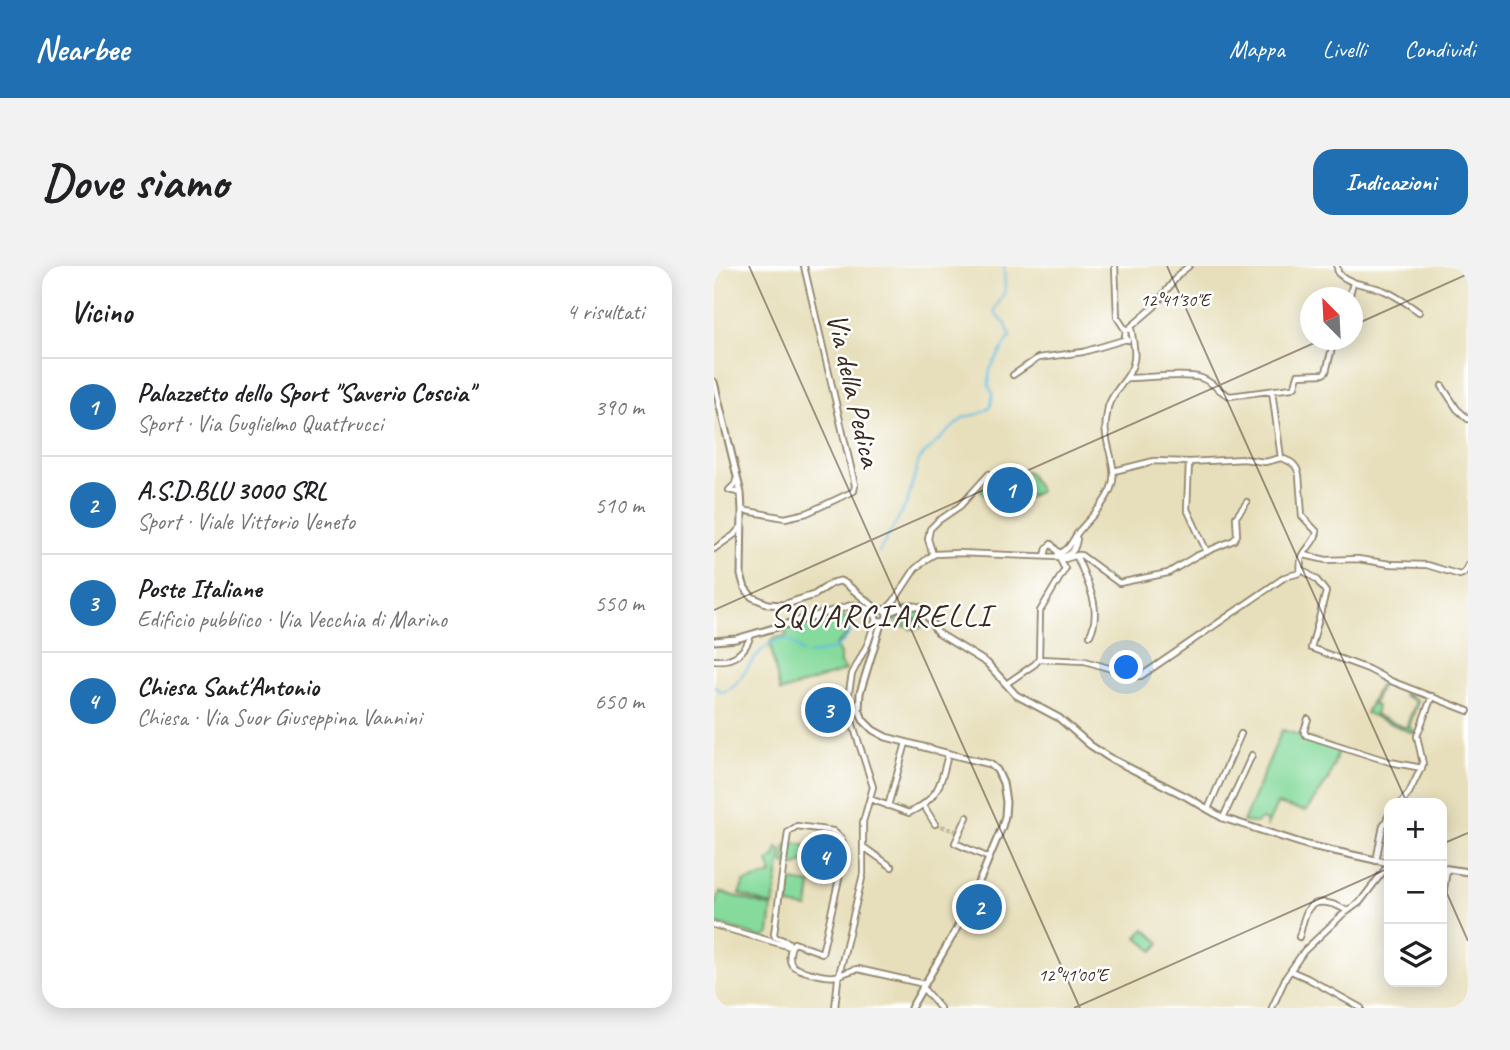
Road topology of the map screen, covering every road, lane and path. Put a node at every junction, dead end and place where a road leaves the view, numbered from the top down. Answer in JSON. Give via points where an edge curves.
{"nodes":[{"id":1,"x":804,"y":266,"type":"edge"},
{"id":2,"x":1115,"y":266,"type":"edge"},
{"id":3,"x":1189,"y":266,"type":"edge"},
{"id":4,"x":1337,"y":266,"type":"edge"},
{"id":5,"x":1353,"y":283,"type":"junction"},
{"id":6,"x":1352,"y":287,"type":"edge"},
{"id":7,"x":1419,"y":312,"type":"dead end"},
{"id":8,"x":1128,"y":329,"type":"junction"},
{"id":9,"x":1127,"y":339,"type":"junction"},
{"id":10,"x":1133,"y":346,"type":"junction"},
{"id":11,"x":1332,"y":350,"type":"edge"},
{"id":12,"x":1013,"y":375,"type":"dead end"},
{"id":13,"x":1126,"y":378,"type":"junction"},
{"id":14,"x":714,"y":382,"type":"edge"},
{"id":15,"x":1442,"y":386,"type":"dead end"},
{"id":16,"x":1272,"y":391,"type":"junction"},
{"id":17,"x":1468,"y":419,"type":"edge"},
{"id":18,"x":1281,"y":457,"type":"junction"},
{"id":19,"x":1189,"y":462,"type":"junction"},
{"id":20,"x":1114,"y":471,"type":"junction"},
{"id":21,"x":989,"y":474,"type":"dead end"},
{"id":22,"x":738,"y":475,"type":"junction"},
{"id":23,"x":741,"y":493,"type":"junction"},
{"id":24,"x":1247,"y":502,"type":"dead end"},
{"id":25,"x":743,"y":509,"type":"junction"},
{"id":26,"x":741,"y":527,"type":"junction"},
{"id":27,"x":714,"y":549,"type":"edge"},
{"id":28,"x":1207,"y":552,"type":"junction"},
{"id":29,"x":933,"y":555,"type":"junction"},
{"id":30,"x":1304,"y":555,"type":"junction"},
{"id":31,"x":1045,"y":556,"type":"junction"},
{"id":32,"x":1078,"y":556,"type":"junction"},
{"id":33,"x":1061,"y":557,"type":"junction"},
{"id":34,"x":1468,"y":565,"type":"edge"},
{"id":35,"x":1069,"y":566,"type":"junction"},
{"id":36,"x":1302,"y":570,"type":"junction"},
{"id":37,"x":881,"y":615,"type":"junction"},
{"id":38,"x":751,"y":635,"type":"junction"},
{"id":39,"x":1090,"y":635,"type":"dead end"},
{"id":40,"x":714,"y":641,"type":"edge"},
{"id":41,"x":1039,"y":659,"type":"junction"},
{"id":42,"x":714,"y":660,"type":"edge"},
{"id":43,"x":1005,"y":685,"type":"junction"},
{"id":44,"x":1432,"y":696,"type":"junction"},
{"id":45,"x":1468,"y":711,"type":"edge"},
{"id":46,"x":1308,"y":719,"type":"dead end"},
{"id":47,"x":1241,"y":734,"type":"dead end"},
{"id":48,"x":906,"y":743,"type":"junction"},
{"id":49,"x":948,"y":754,"type":"junction"},
{"id":50,"x":1252,"y":755,"type":"dead end"},
{"id":51,"x":1423,"y":765,"type":"junction"},
{"id":52,"x":1405,"y":798,"type":"edge"},
{"id":53,"x":870,"y":799,"type":"junction"},
{"id":54,"x":888,"y":806,"type":"junction"},
{"id":55,"x":924,"y":806,"type":"junction"},
{"id":56,"x":1208,"y":809,"type":"junction"},
{"id":57,"x":967,"y":817,"type":"dead end"},
{"id":58,"x":1223,"y":818,"type":"junction"},
{"id":59,"x":935,"y":824,"type":"tunnel mouth"},
{"id":60,"x":1384,"y":824,"type":"edge"},
{"id":61,"x":864,"y":847,"type":"junction"},
{"id":62,"x":989,"y":858,"type":"junction"},
{"id":63,"x":1376,"y":861,"type":"junction"},
{"id":64,"x":1384,"y":863,"type":"edge"},
{"id":65,"x":892,"y":867,"type":"dead end"},
{"id":66,"x":1447,"y":869,"type":"edge"},
{"id":67,"x":1384,"y":871,"type":"edge"},
{"id":68,"x":1468,"y":872,"type":"edge"},
{"id":69,"x":1347,"y":911,"type":"junction"},
{"id":70,"x":714,"y":925,"type":"edge"},
{"id":71,"x":1299,"y":937,"type":"dead end"},
{"id":72,"x":791,"y":947,"type":"junction"},
{"id":73,"x":1290,"y":971,"type":"junction"},
{"id":74,"x":839,"y":975,"type":"junction"},
{"id":75,"x":923,"y":985,"type":"junction"},
{"id":76,"x":835,"y":1008,"type":"edge"},
{"id":77,"x":911,"y":1008,"type":"edge"},
{"id":78,"x":940,"y":1008,"type":"edge"},
{"id":79,"x":1272,"y":1008,"type":"edge"},
{"id":80,"x":1361,"y":1008,"type":"edge"}],
"edges":[{"from":1,"to":25,"type":"street","name":"Via della Pedica","via":[[854,491],[785,518]]},
{"from":2,"to":8,"type":"street","via":[[1117,317]]},
{"from":3,"to":8,"type":"street"},
{"from":4,"to":5,"type":"street","via":[[1338,273]]},
{"from":5,"to":6,"type":"street"},
{"from":5,"to":7,"type":"street","via":[[1382,290]]},
{"from":8,"to":9,"type":"street"},
{"from":8,"to":10,"type":"street"},
{"from":9,"to":10,"type":"street"},
{"from":9,"to":12,"type":"street","via":[[1083,352],[1038,358]]},
{"from":10,"to":13,"type":"street","via":[[1134,362]]},
{"from":11,"to":16,"type":"street","via":[[1326,372],[1299,375],[1295,387]]},
{"from":13,"to":16,"type":"street","via":[[1196,376],[1230,396]]},
{"from":13,"to":20,"type":"street","via":[[1111,400],[1105,429]]},
{"from":14,"to":22,"type":"main road"},
{"from":15,"to":17,"type":"street"},
{"from":16,"to":18,"type":"street"},
{"from":18,"to":19,"type":"street"},
{"from":18,"to":30,"type":"street","via":[[1298,468],[1302,516],[1317,532]]},
{"from":19,"to":20,"type":"street","via":[[1152,462]]},
{"from":19,"to":28,"type":"street","via":[[1187,508]]},
{"from":20,"to":33,"type":"street","via":[[1111,490],[1082,528],[1074,550]]},
{"from":21,"to":29,"type":"street","via":[[960,506],[930,529]]},
{"from":22,"to":23,"type":"main road"},
{"from":22,"to":23,"type":"street","via":[[727,490]]},
{"from":23,"to":25,"type":"main road"},
{"from":24,"to":28,"type":"street","via":[[1236,517],[1234,540]]},
{"from":25,"to":26,"type":"main road"},
{"from":26,"to":27,"type":"street"},
{"from":26,"to":37,"type":"main road","via":[[742,582],[754,598],[779,605],[814,595],[840,581]]},
{"from":28,"to":32,"type":"street","via":[[1168,573],[1122,583]]},
{"from":29,"to":31,"type":"street"},
{"from":29,"to":37,"type":"street","via":[[913,572]]},
{"from":30,"to":34,"type":"street","via":[[1429,565],[1459,575]]},
{"from":30,"to":36,"type":"street"},
{"from":31,"to":33,"type":"street"},
{"from":31,"to":33,"type":"street","via":[[1051,544]]},
{"from":32,"to":33,"type":"street","via":[[1070,561]]},
{"from":32,"to":35,"type":"street"},
{"from":32,"to":39,"type":"street","via":[[1095,603],[1096,621]]},
{"from":33,"to":35,"type":"street"},
{"from":35,"to":41,"type":"street","via":[[1040,611]]},
{"from":36,"to":41,"type":"street","via":[[1142,676],[1085,661]]},
{"from":36,"to":44,"type":"street","via":[[1326,592],[1311,648]]},
{"from":37,"to":38,"type":"main road","via":[[853,605]]},
{"from":37,"to":43,"type":"main road","via":[[905,606],[922,608],[936,632],[987,663]]},
{"from":37,"to":48,"type":"main road","via":[[874,655],[860,692],[860,714],[873,730]]},
{"from":37,"to":53,"type":"street","via":[[852,674],[848,698],[873,787]]},
{"from":38,"to":40,"type":"main road"},
{"from":38,"to":42,"type":"street","via":[[746,649],[736,656]]},
{"from":41,"to":43,"type":"street"},
{"from":43,"to":56,"type":"main road","via":[[1057,716],[1108,757]]},
{"from":44,"to":45,"type":"street"},
{"from":44,"to":51,"type":"street","via":[[1417,736]]},
{"from":46,"to":51,"type":"street","via":[[1306,735],[1393,763]]},
{"from":47,"to":56,"type":"street"},
{"from":48,"to":49,"type":"main road"},
{"from":48,"to":54,"type":"street"},
{"from":49,"to":55,"type":"street","via":[[937,792]]},
{"from":49,"to":62,"type":"main road","via":[[990,764],[1003,783],[1005,816]]},
{"from":50,"to":58,"type":"street"},
{"from":51,"to":52,"type":"street"},
{"from":53,"to":54,"type":"street"},
{"from":53,"to":61,"type":"street"},
{"from":54,"to":55,"type":"street","via":[[909,813]]},
{"from":55,"to":59,"type":"street"},
{"from":56,"to":58,"type":"main road"},
{"from":57,"to":62,"type":"street","via":[[956,844]]},
{"from":58,"to":63,"type":"main road"},
{"from":60,"to":63,"type":"street"},
{"from":61,"to":65,"type":"street"},
{"from":61,"to":74,"type":"street","via":[[863,874]]},
{"from":62,"to":75,"type":"main road","via":[[956,930]]},
{"from":63,"to":64,"type":"main road"},
{"from":66,"to":68,"type":"main road"},
{"from":67,"to":69,"type":"street","via":[[1360,902]]},
{"from":69,"to":71,"type":"street","via":[[1327,904],[1312,905]]},
{"from":69,"to":73,"type":"street"},
{"from":70,"to":72,"type":"street"},
{"from":72,"to":72,"type":"street","via":[[794,943],[822,953],[845,857],[842,839],[833,831],[797,827],[788,832],[774,934]]},
{"from":72,"to":74,"type":"street","via":[[789,960],[794,967]]},
{"from":73,"to":79,"type":"street"},
{"from":73,"to":80,"type":"street"},
{"from":74,"to":75,"type":"street","via":[[858,969]]},
{"from":74,"to":76,"type":"street"},
{"from":75,"to":77,"type":"main road"},
{"from":75,"to":78,"type":"street"}]}
